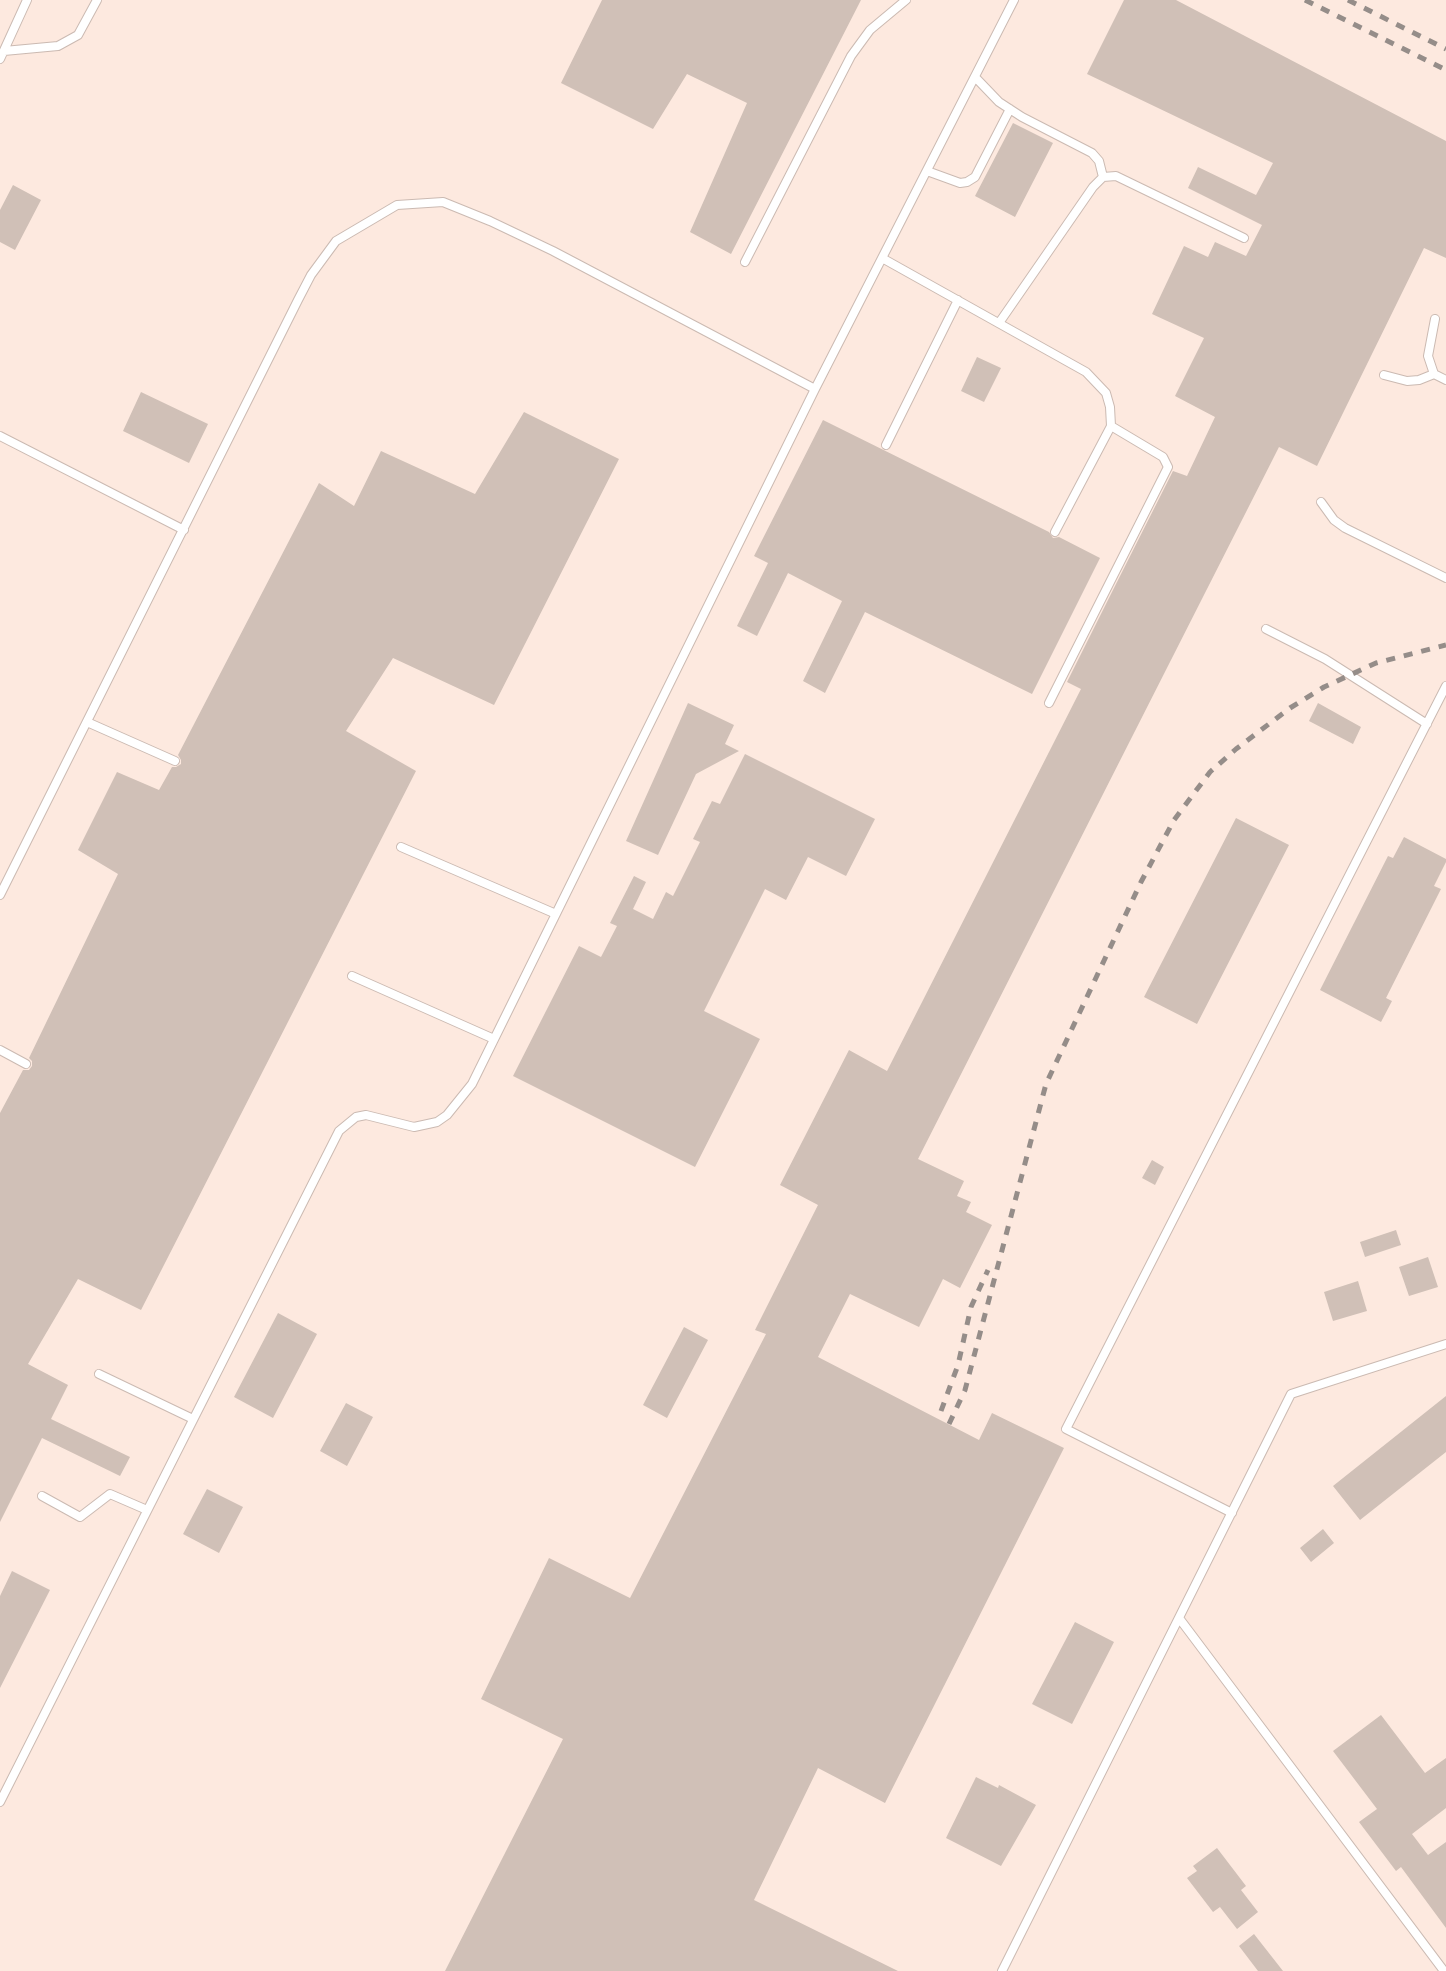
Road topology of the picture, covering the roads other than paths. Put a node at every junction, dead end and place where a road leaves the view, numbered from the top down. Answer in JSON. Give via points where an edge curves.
{"nodes":[{"id":1,"x":27,"y":0,"type":"edge"},
{"id":2,"x":97,"y":0,"type":"edge"},
{"id":3,"x":906,"y":0,"type":"edge"},
{"id":4,"x":1014,"y":0,"type":"edge"},
{"id":5,"x":2,"y":55,"type":"edge"},
{"id":6,"x":975,"y":77,"type":"junction"},
{"id":7,"x":1010,"y":109,"type":"junction"},
{"id":8,"x":927,"y":171,"type":"junction"},
{"id":9,"x":1103,"y":177,"type":"junction"},
{"id":10,"x":1244,"y":238,"type":"dead end"},
{"id":11,"x":882,"y":258,"type":"junction"},
{"id":12,"x":745,"y":262,"type":"dead end"},
{"id":13,"x":958,"y":300,"type":"junction"},
{"id":14,"x":1436,"y":319,"type":"dead end"},
{"id":15,"x":999,"y":323,"type":"junction"},
{"id":16,"x":1434,"y":374,"type":"junction"},
{"id":17,"x":1384,"y":375,"type":"dead end"},
{"id":18,"x":1446,"y":380,"type":"edge"},
{"id":19,"x":815,"y":389,"type":"junction"},
{"id":20,"x":1111,"y":426,"type":"junction"},
{"id":21,"x":0,"y":436,"type":"edge"},
{"id":22,"x":886,"y":445,"type":"dead end"},
{"id":23,"x":1321,"y":502,"type":"dead end"},
{"id":24,"x":184,"y":530,"type":"junction"},
{"id":25,"x":1055,"y":532,"type":"dead end"},
{"id":26,"x":1446,"y":578,"type":"edge"},
{"id":27,"x":1266,"y":629,"type":"dead end"},
{"id":28,"x":1446,"y":687,"type":"edge"},
{"id":29,"x":1049,"y":703,"type":"dead end"},
{"id":30,"x":87,"y":722,"type":"junction"},
{"id":31,"x":1427,"y":724,"type":"junction"},
{"id":32,"x":175,"y":761,"type":"dead end"},
{"id":33,"x":401,"y":847,"type":"dead end"},
{"id":34,"x":0,"y":895,"type":"edge"},
{"id":35,"x":556,"y":914,"type":"junction"},
{"id":36,"x":352,"y":976,"type":"dead end"},
{"id":37,"x":494,"y":1039,"type":"junction"},
{"id":38,"x":0,"y":1050,"type":"edge"},
{"id":39,"x":26,"y":1064,"type":"dead end"},
{"id":40,"x":1446,"y":1344,"type":"edge"},
{"id":41,"x":99,"y":1374,"type":"dead end"},
{"id":42,"x":193,"y":1419,"type":"junction"},
{"id":43,"x":42,"y":1496,"type":"dead end"},
{"id":44,"x":147,"y":1510,"type":"junction"},
{"id":45,"x":1231,"y":1513,"type":"junction"},
{"id":46,"x":1179,"y":1618,"type":"junction"},
{"id":47,"x":0,"y":1802,"type":"edge"},
{"id":48,"x":1002,"y":1971,"type":"edge"},
{"id":49,"x":1444,"y":1971,"type":"edge"}],
"edges":[{"from":1,"to":5,"type":"lane"},
{"from":2,"to":5,"type":"lane","via":[[78,35],[58,46]]},
{"from":3,"to":12,"type":"lane","via":[[870,30],[851,56]]},
{"from":4,"to":6,"type":"lane"},
{"from":6,"to":7,"type":"lane"},
{"from":6,"to":8,"type":"lane"},
{"from":7,"to":8,"type":"lane","via":[[975,177],[960,183]]},
{"from":7,"to":9,"type":"lane","via":[[1092,153]]},
{"from":8,"to":11,"type":"lane"},
{"from":9,"to":10,"type":"lane","via":[[1116,176]]},
{"from":9,"to":15,"type":"lane"},
{"from":11,"to":13,"type":"lane"},
{"from":11,"to":19,"type":"lane"},
{"from":13,"to":15,"type":"lane"},
{"from":13,"to":22,"type":"lane"},
{"from":14,"to":16,"type":"lane","via":[[1428,356]]},
{"from":15,"to":20,"type":"lane","via":[[1086,372],[1106,393]]},
{"from":16,"to":17,"type":"lane","via":[[1407,381]]},
{"from":16,"to":18,"type":"lane"},
{"from":19,"to":24,"type":"lane","via":[[490,221],[443,202],[397,205],[336,241],[311,275]]},
{"from":19,"to":35,"type":"lane"},
{"from":20,"to":25,"type":"lane"},
{"from":20,"to":29,"type":"lane","via":[[1163,457],[1168,467]]},
{"from":21,"to":24,"type":"lane"},
{"from":23,"to":26,"type":"lane","via":[[1345,528]]},
{"from":24,"to":30,"type":"lane"},
{"from":27,"to":31,"type":"lane","via":[[1325,659]]},
{"from":28,"to":31,"type":"lane"},
{"from":30,"to":32,"type":"lane"},
{"from":30,"to":34,"type":"lane"},
{"from":31,"to":45,"type":"lane","via":[[1066,1429]]},
{"from":33,"to":35,"type":"lane"},
{"from":35,"to":37,"type":"lane"},
{"from":36,"to":37,"type":"lane"},
{"from":37,"to":42,"type":"lane","via":[[472,1083],[438,1122],[414,1127],[366,1115],[339,1131]]},
{"from":38,"to":39,"type":"lane"},
{"from":40,"to":45,"type":"lane","via":[[1292,1394]]},
{"from":41,"to":42,"type":"lane"},
{"from":42,"to":44,"type":"lane"},
{"from":43,"to":44,"type":"lane","via":[[80,1517],[110,1494]]},
{"from":44,"to":47,"type":"lane"},
{"from":45,"to":46,"type":"lane"},
{"from":46,"to":48,"type":"lane"},
{"from":46,"to":49,"type":"lane"}]}
